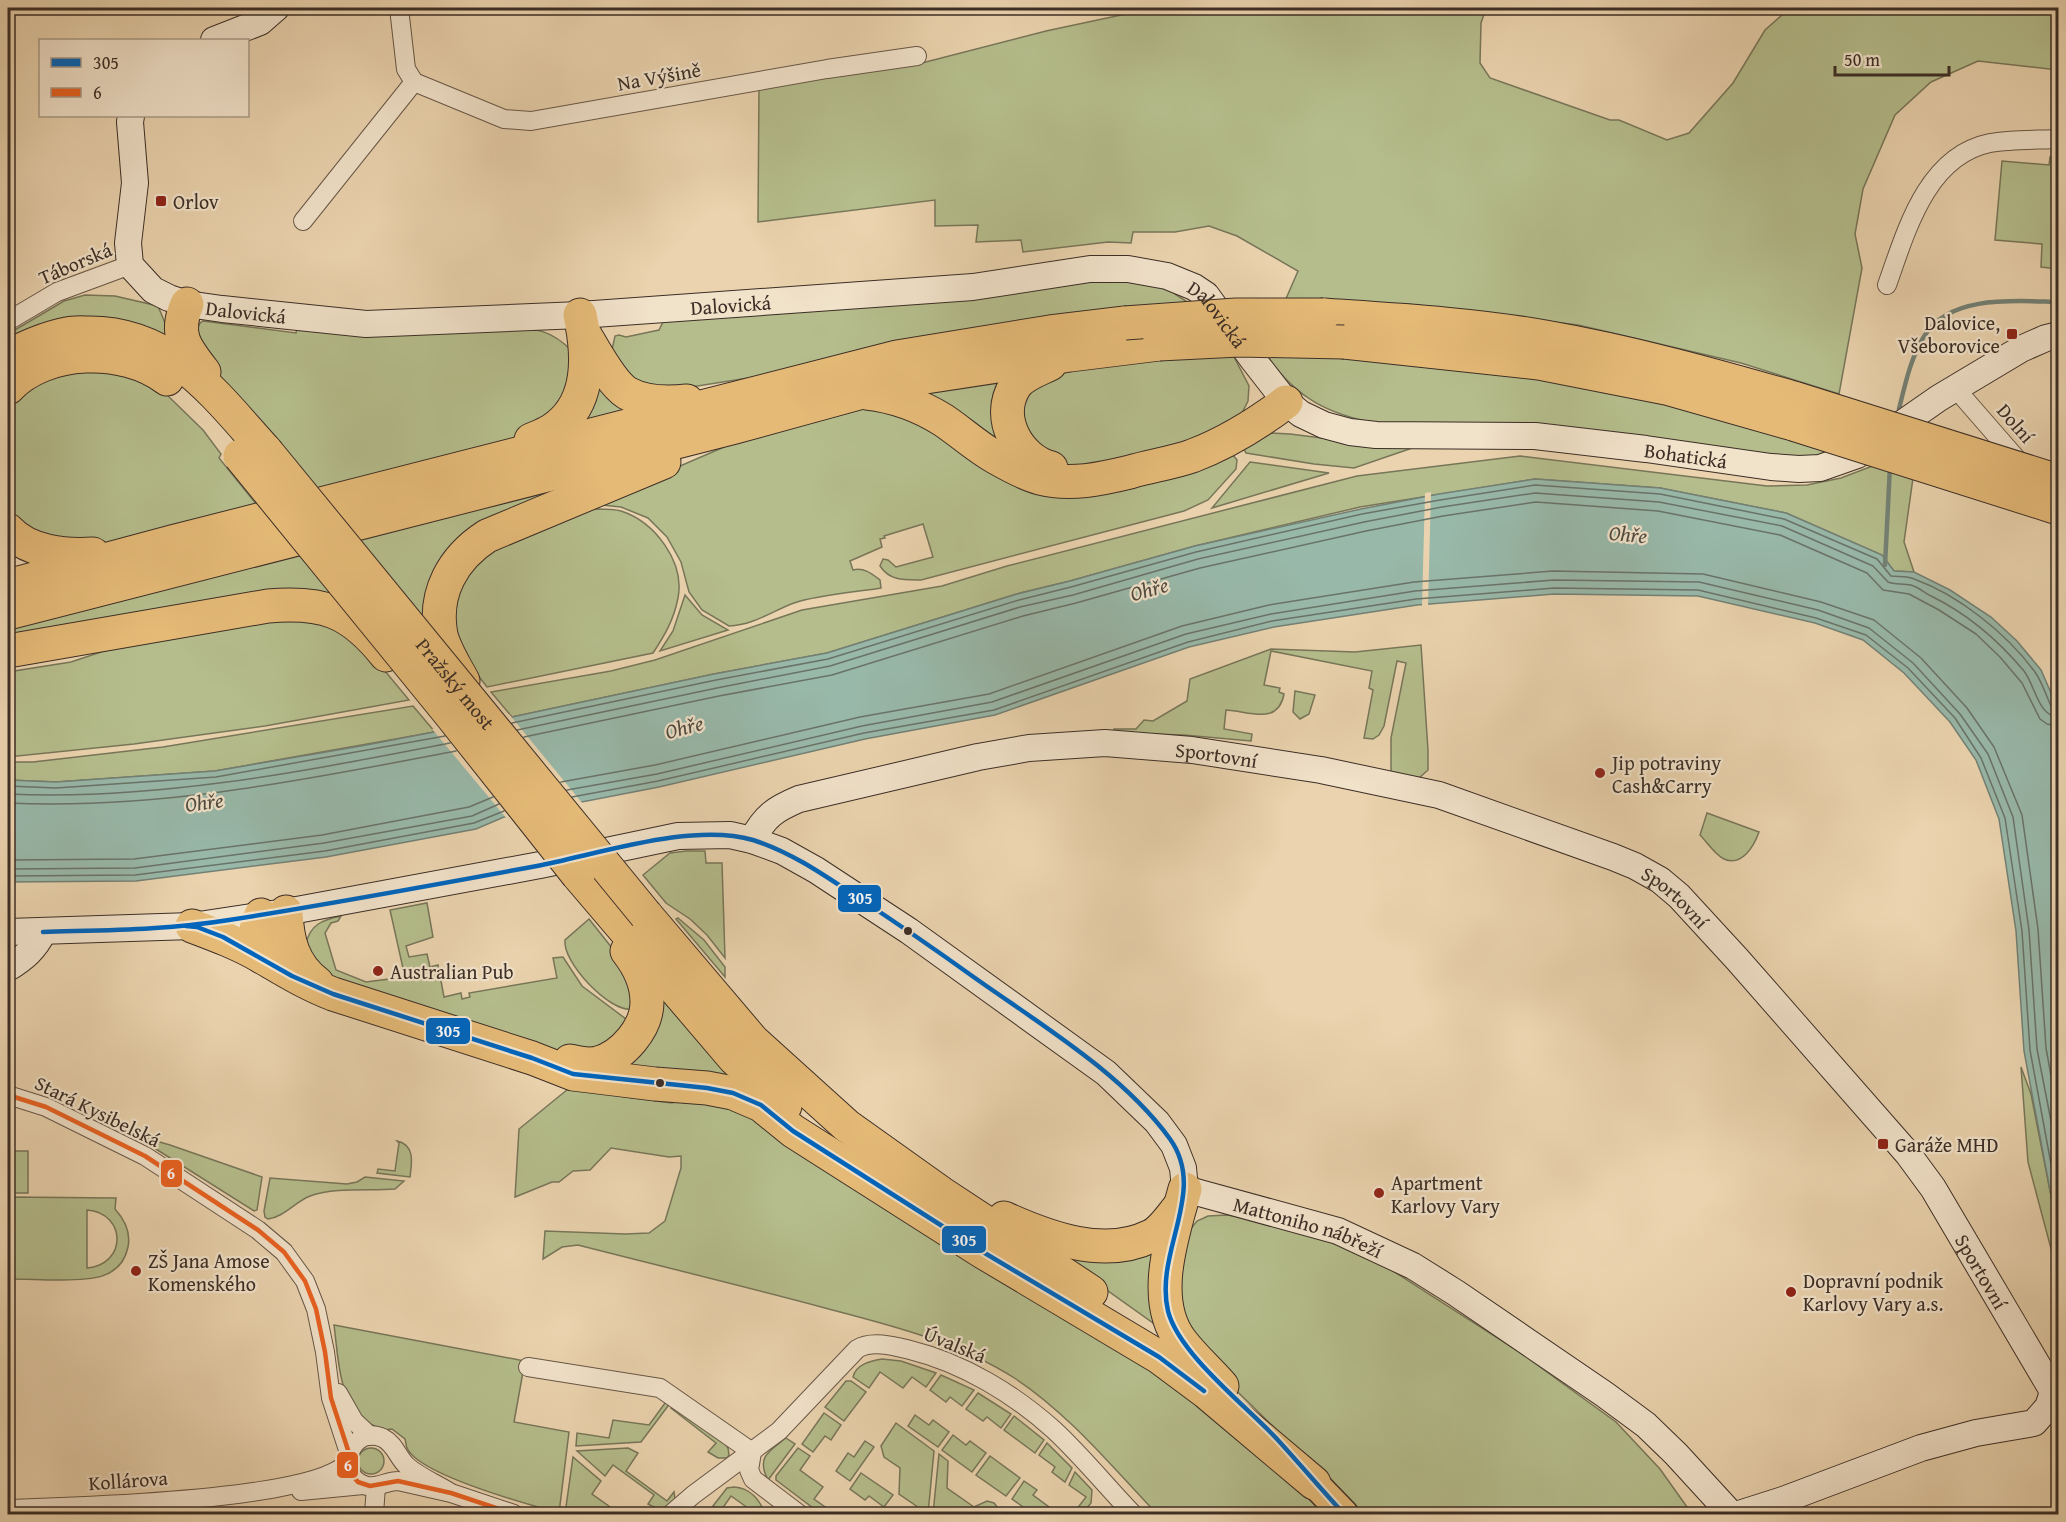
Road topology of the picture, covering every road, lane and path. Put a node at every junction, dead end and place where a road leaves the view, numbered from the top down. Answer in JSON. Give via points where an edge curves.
{"nodes":[{"id":1,"x":276,"y":8,"type":"edge"},
{"id":2,"x":399,"y":8,"type":"edge"},
{"id":3,"x":217,"y":39,"type":"edge"},
{"id":4,"x":917,"y":56,"type":"dead end"},
{"id":5,"x":414,"y":82,"type":"junction"},
{"id":6,"x":131,"y":117,"type":"edge"},
{"id":7,"x":2058,"y":139,"type":"edge"},
{"id":8,"x":303,"y":221,"type":"dead end"},
{"id":9,"x":130,"y":265,"type":"junction"},
{"id":10,"x":1887,"y":285,"type":"dead end"},
{"id":11,"x":187,"y":304,"type":"junction"},
{"id":12,"x":8,"y":321,"type":"edge"},
{"id":13,"x":583,"y":325,"type":"junction"},
{"id":14,"x":2058,"y":335,"type":"edge"},
{"id":15,"x":1070,"y":355,"type":"junction"},
{"id":16,"x":8,"y":356,"type":"edge"},
{"id":17,"x":8,"y":388,"type":"edge"},
{"id":18,"x":1956,"y":389,"type":"junction"},
{"id":19,"x":862,"y":393,"type":"junction"},
{"id":20,"x":746,"y":395,"type":"junction"},
{"id":21,"x":1286,"y":402,"type":"junction"},
{"id":22,"x":1795,"y":411,"type":"junction"},
{"id":23,"x":735,"y":427,"type":"junction"},
{"id":24,"x":253,"y":454,"type":"junction"},
{"id":25,"x":477,"y":464,"type":"junction"},
{"id":26,"x":1112,"y":476,"type":"junction"},
{"id":27,"x":2058,"y":481,"type":"edge"},
{"id":28,"x":2058,"y":508,"type":"edge"},
{"id":29,"x":2058,"y":520,"type":"edge"},
{"id":30,"x":8,"y":530,"type":"edge"},
{"id":31,"x":172,"y":542,"type":"junction"},
{"id":32,"x":8,"y":586,"type":"edge"},
{"id":33,"x":8,"y":613,"type":"edge"},
{"id":34,"x":8,"y":651,"type":"edge"},
{"id":35,"x":451,"y":715,"type":"junction"},
{"id":36,"x":483,"y":717,"type":"junction"},
{"id":37,"x":752,"y":840,"type":"junction"},
{"id":38,"x":273,"y":913,"type":"junction"},
{"id":39,"x":192,"y":926,"type":"junction"},
{"id":40,"x":628,"y":926,"type":"junction"},
{"id":41,"x":8,"y":932,"type":"edge"},
{"id":42,"x":43,"y":932,"type":"junction"},
{"id":43,"x":262,"y":957,"type":"junction"},
{"id":44,"x":8,"y":968,"type":"edge"},
{"id":45,"x":333,"y":994,"type":"junction"},
{"id":46,"x":532,"y":1059,"type":"junction"},
{"id":47,"x":8,"y":1095,"type":"edge"},
{"id":48,"x":883,"y":1187,"type":"junction"},
{"id":49,"x":941,"y":1193,"type":"junction"},
{"id":50,"x":1183,"y":1197,"type":"junction"},
{"id":51,"x":325,"y":1352,"type":"junction"},
{"id":52,"x":528,"y":1367,"type":"dead end"},
{"id":53,"x":1222,"y":1385,"type":"junction"},
{"id":54,"x":370,"y":1436,"type":"junction"},
{"id":55,"x":396,"y":1451,"type":"junction"},
{"id":56,"x":752,"y":1452,"type":"junction"},
{"id":57,"x":348,"y":1458,"type":"junction"},
{"id":58,"x":1314,"y":1483,"type":"junction"},
{"id":59,"x":375,"y":1485,"type":"junction"},
{"id":60,"x":252,"y":1492,"type":"junction"},
{"id":61,"x":451,"y":1492,"type":"junction"},
{"id":62,"x":8,"y":1509,"type":"edge"},
{"id":63,"x":374,"y":1515,"type":"edge"},
{"id":64,"x":514,"y":1515,"type":"edge"},
{"id":65,"x":671,"y":1515,"type":"edge"},
{"id":66,"x":799,"y":1515,"type":"edge"},
{"id":67,"x":1133,"y":1515,"type":"edge"},
{"id":68,"x":1344,"y":1515,"type":"edge"},
{"id":69,"x":1731,"y":1515,"type":"edge"},
{"id":70,"x":1739,"y":1515,"type":"edge"}],
"edges":[{"from":1,"to":3,"type":"street","via":[[260,22]]},
{"from":2,"to":5,"type":"street","via":[[406,69]]},
{"from":4,"to":5,"type":"street","name":"Na Výšině","via":[[531,121],[504,118]]},
{"from":5,"to":8,"type":"street"},
{"from":6,"to":9,"type":"street","via":[[135,183],[128,243]]},
{"from":7,"to":10,"type":"street","via":[[1989,144],[1958,156],[1932,181],[1906,232]]},
{"from":9,"to":11,"type":"street","name":"Dalovická","via":[[153,290]]},
{"from":9,"to":12,"type":"street","name":"Táborská","via":[[57,292]]},
{"from":11,"to":13,"type":"street","name":"Dalovická","via":[[366,324]]},
{"from":11,"to":24,"type":"highway","via":[[180,331],[185,346]]},
{"from":13,"to":20,"type":"highway","via":[[614,380],[626,392],[669,403]]},
{"from":13,"to":21,"type":"street","name":"Dalovická","via":[[973,286],[1090,269],[1145,271],[1180,281],[1206,295]]},
{"from":13,"to":25,"type":"highway","via":[[586,376],[580,399],[567,417],[553,430]]},
{"from":14,"to":18,"type":"street","name":"Bohatická","via":[[2021,349]]},
{"from":15,"to":19,"type":"highway","via":[[906,380]]},
{"from":15,"to":22,"type":"highway","bridge":true,"via":[[1159,344],[1239,340],[1344,342],[1539,363]]},
{"from":15,"to":26,"type":"highway","via":[[1022,378],[1014,386],[1007,410],[1009,427],[1029,457],[1043,466]]},
{"from":16,"to":24,"type":"highway","via":[[69,333],[108,333],[138,340],[167,353],[205,383]]},
{"from":17,"to":24,"type":"highway","via":[[40,366],[70,358],[105,357],[133,362],[182,391]]},
{"from":18,"to":21,"type":"street","name":"Bohatická","via":[[1857,455],[1820,468],[1799,469],[1535,436],[1350,432],[1324,425]]},
{"from":18,"to":29,"type":"street","name":"Dolní","via":[[2017,458]]},
{"from":19,"to":23,"type":"highway"},
{"from":19,"to":26,"type":"highway","via":[[905,402],[942,419],[992,456],[1041,479],[1092,481]]},
{"from":20,"to":22,"type":"highway","bridge":true,"via":[[897,357],[1050,332],[1236,315],[1323,315],[1544,336],[1668,362]]},
{"from":20,"to":25,"type":"highway"},
{"from":21,"to":26,"type":"highway","via":[[1235,436],[1191,456]]},
{"from":22,"to":27,"type":"highway","bridge":true},
{"from":22,"to":28,"type":"highway","bridge":true},
{"from":23,"to":33,"type":"highway"},
{"from":23,"to":36,"type":"highway","bridge":true,"via":[[668,460],[487,536],[468,550],[449,574],[441,592],[439,617],[447,650]]},
{"from":24,"to":35,"type":"highway","name":"Pražský most","bridge":true},
{"from":24,"to":36,"type":"highway","name":"Pražský most","bridge":true},
{"from":25,"to":31,"type":"highway"},
{"from":30,"to":31,"type":"highway","via":[[31,545],[70,555]]},
{"from":31,"to":32,"type":"highway"},
{"from":34,"to":35,"type":"highway","bridge":true,"via":[[268,606],[294,603],[322,607],[369,634],[404,677]]},
{"from":35,"to":40,"type":"highway","name":"Pražský most","bridge":true,"via":[[578,875]]},
{"from":36,"to":40,"type":"highway","name":"Pražský most","bridge":true},
{"from":37,"to":38,"type":"street","via":[[730,835],[678,836]]},
{"from":37,"to":50,"type":"street","via":[[816,870],[1106,1073],[1157,1122],[1174,1145],[1183,1168]]},
{"from":37,"to":70,"type":"street","name":"Sportovní","via":[[762,822],[778,807],[799,799],[978,757],[1029,748],[1105,743],[1192,750],[1322,770],[1439,795],[1613,857],[1660,880],[1737,959],[1908,1154],[1939,1198],[2052,1395],[2048,1407],[2034,1423],[1921,1448]]},
{"from":38,"to":39,"type":"street"},
{"from":38,"to":43,"type":"highway","via":[[257,923],[256,944]]},
{"from":38,"to":45,"type":"highway","via":[[286,930],[291,951],[311,978]]},
{"from":39,"to":42,"type":"street"},
{"from":39,"to":43,"type":"highway"},
{"from":40,"to":46,"type":"highway","via":[[647,1001],[645,1016],[635,1034],[622,1050],[597,1063]]},
{"from":40,"to":48,"type":"highway","via":[[734,1058],[806,1126]]},
{"from":40,"to":49,"type":"highway","via":[[847,1126]]},
{"from":41,"to":42,"type":"street"},
{"from":42,"to":44,"type":"street","via":[[38,944]]},
{"from":43,"to":45,"type":"highway","via":[[301,981]]},
{"from":45,"to":46,"type":"highway"},
{"from":46,"to":48,"type":"highway","via":[[573,1074],[733,1093],[760,1105],[793,1131]]},
{"from":47,"to":51,"type":"street","name":"Stará Kysibelská","via":[[46,1107],[146,1156],[272,1240],[305,1281]]},
{"from":48,"to":58,"type":"highway","via":[[1159,1357]]},
{"from":49,"to":50,"type":"highway","via":[[1062,1240],[1096,1245],[1126,1245],[1154,1235]]},
{"from":49,"to":53,"type":"highway","via":[[1178,1349]]},
{"from":50,"to":53,"type":"highway","via":[[1164,1292],[1180,1340]]},
{"from":50,"to":69,"type":"street","name":"Mattoniho nábřeží","via":[[1338,1231],[1413,1266],[1646,1425]]},
{"from":51,"to":54,"type":"street","name":"Stará Kysibelská","via":[[346,1410]]},
{"from":51,"to":57,"type":"street","name":"Stará Kysibelská","via":[[331,1398]]},
{"from":52,"to":56,"type":"street","via":[[660,1388]]},
{"from":53,"to":58,"type":"highway","via":[[1275,1437]]},
{"from":54,"to":55,"type":"street","name":"Stará Kysibelská","via":[[386,1439]]},
{"from":54,"to":57,"type":"street","via":[[355,1443]]},
{"from":55,"to":59,"type":"street","via":[[397,1469]]},
{"from":55,"to":61,"type":"street","name":"Stará Kysibelská","via":[[408,1467]]},
{"from":56,"to":65,"type":"street","name":"Úvalská"},
{"from":56,"to":66,"type":"street","via":[[749,1470],[753,1479]]},
{"from":56,"to":67,"type":"street","name":"Úvalská","via":[[779,1431],[856,1349],[863,1345],[891,1346],[952,1364],[1009,1396],[1055,1431]]},
{"from":57,"to":59,"type":"street","name":"Stará Kysibelská","via":[[351,1473]]},
{"from":57,"to":60,"type":"street","name":"Kollárova","via":[[327,1476]]},
{"from":58,"to":68,"type":"main road"},
{"from":59,"to":60,"type":"street","name":"Kollárova"},
{"from":59,"to":61,"type":"street","name":"Stará Kysibelská","via":[[398,1481]]},
{"from":59,"to":63,"type":"street"},
{"from":60,"to":62,"type":"street","name":"Kollárova","via":[[95,1506]]},
{"from":61,"to":64,"type":"street","name":"Stará Kysibelská"}]}
